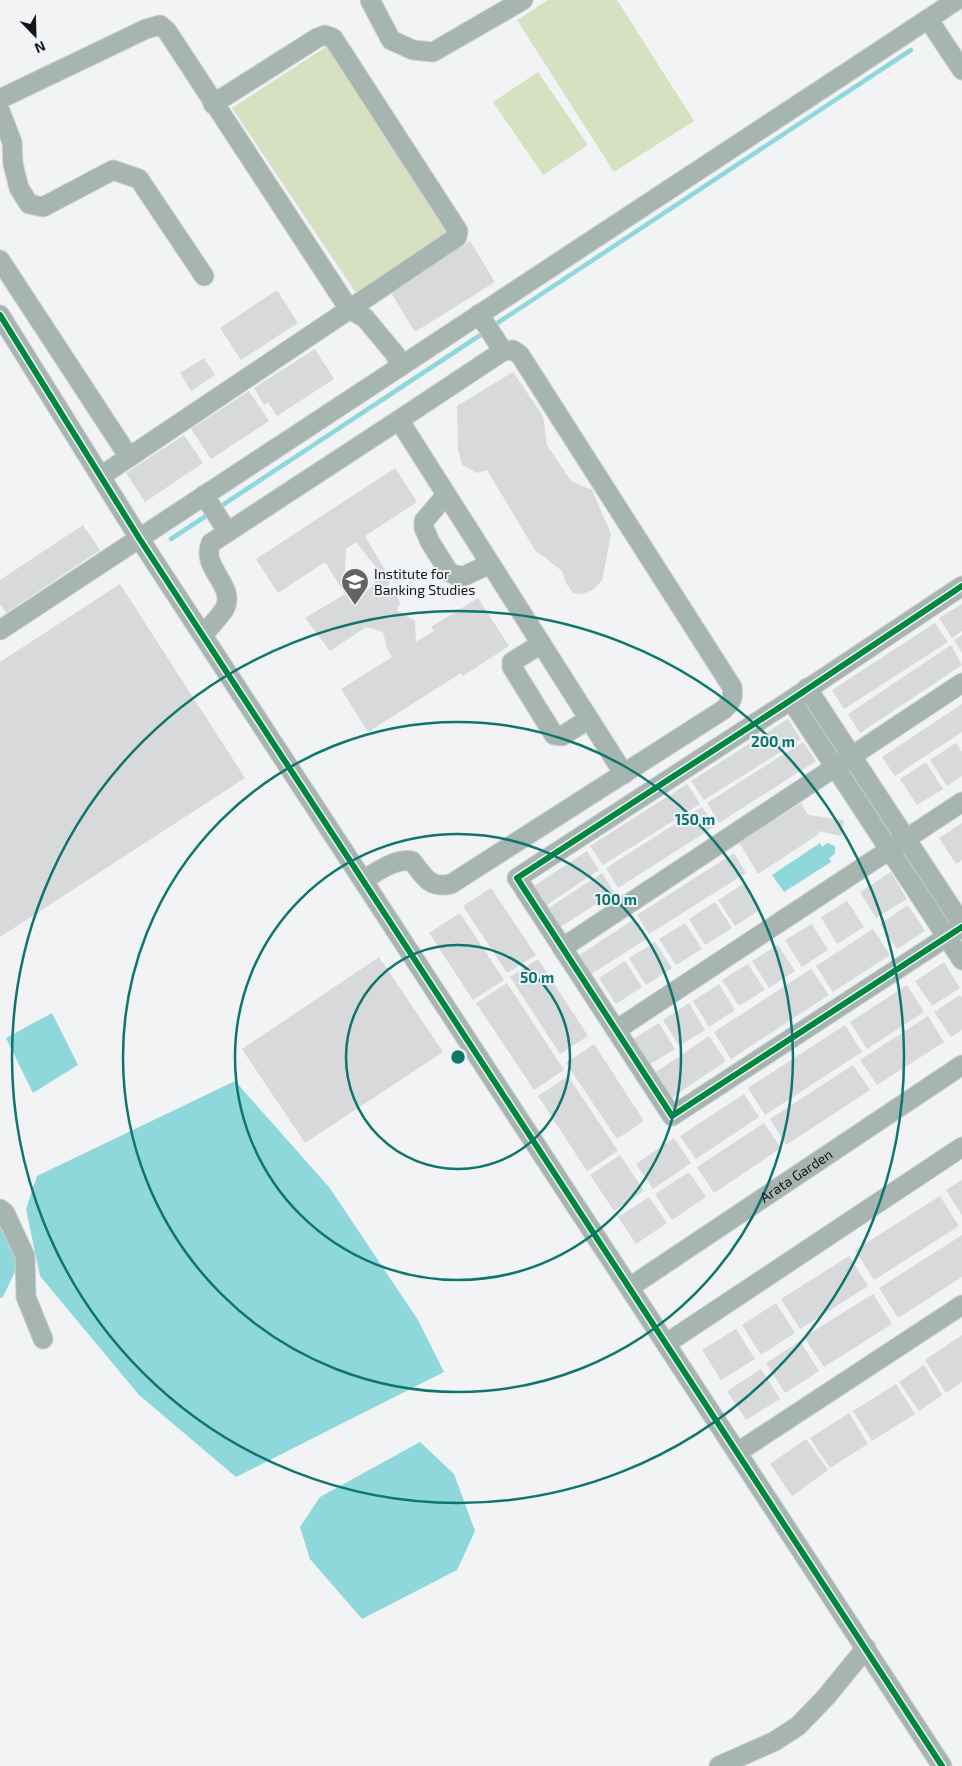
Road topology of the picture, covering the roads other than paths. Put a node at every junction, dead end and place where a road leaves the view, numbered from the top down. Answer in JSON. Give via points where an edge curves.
{"nodes":[{"id":1,"x":370,"y":0,"type":"edge"},
{"id":2,"x":523,"y":0,"type":"edge"},
{"id":3,"x":957,"y":0,"type":"edge"},
{"id":4,"x":928,"y":19,"type":"junction"},
{"id":5,"x":962,"y":70,"type":"edge"},
{"id":6,"x":0,"y":99,"type":"edge"},
{"id":7,"x":213,"y":104,"type":"junction"},
{"id":8,"x":0,"y":111,"type":"edge"},
{"id":9,"x":0,"y":260,"type":"edge"},
{"id":10,"x":204,"y":276,"type":"dead end"},
{"id":11,"x":350,"y":310,"type":"junction"},
{"id":12,"x":481,"y":317,"type":"junction"},
{"id":13,"x":2,"y":325,"type":"edge"},
{"id":14,"x":499,"y":344,"type":"junction"},
{"id":15,"x":401,"y":366,"type":"junction"},
{"id":16,"x":399,"y":420,"type":"junction"},
{"id":17,"x":128,"y":458,"type":"junction"},
{"id":18,"x":101,"y":476,"type":"junction"},
{"id":19,"x":446,"y":494,"type":"junction"},
{"id":20,"x":206,"y":499,"type":"junction"},
{"id":21,"x":223,"y":525,"type":"junction"},
{"id":22,"x":139,"y":538,"type":"junction"},
{"id":23,"x":490,"y":564,"type":"junction"},
{"id":24,"x":962,"y":586,"type":"edge"},
{"id":25,"x":0,"y":630,"type":"edge"},
{"id":26,"x":203,"y":635,"type":"junction"},
{"id":27,"x":542,"y":644,"type":"junction"},
{"id":28,"x":962,"y":683,"type":"edge"},
{"id":29,"x":807,"y":688,"type":"junction"},
{"id":30,"x":791,"y":700,"type":"junction"},
{"id":31,"x":589,"y":719,"type":"junction"},
{"id":32,"x":852,"y":756,"type":"junction"},
{"id":33,"x":834,"y":768,"type":"junction"},
{"id":34,"x":624,"y":774,"type":"junction"},
{"id":35,"x":962,"y":802,"type":"edge"},
{"id":36,"x":906,"y":839,"type":"junction"},
{"id":37,"x":890,"y":850,"type":"junction"},
{"id":38,"x":363,"y":880,"type":"junction"},
{"id":39,"x":957,"y":929,"type":"edge"},
{"id":40,"x":562,"y":948,"type":"junction"},
{"id":41,"x":962,"y":960,"type":"edge"},
{"id":42,"x":616,"y":1030,"type":"junction"},
{"id":43,"x":962,"y":1065,"type":"edge"},
{"id":44,"x":962,"y":1146,"type":"edge"},
{"id":45,"x":0,"y":1209,"type":"edge"},
{"id":46,"x":630,"y":1287,"type":"junction"},
{"id":47,"x":962,"y":1305,"type":"edge"},
{"id":48,"x":43,"y":1339,"type":"dead end"},
{"id":49,"x":667,"y":1343,"type":"junction"},
{"id":50,"x":738,"y":1452,"type":"junction"},
{"id":51,"x":866,"y":1648,"type":"junction"},
{"id":52,"x":719,"y":1766,"type":"edge"},
{"id":53,"x":942,"y":1766,"type":"edge"}],
"edges":[{"from":1,"to":2,"type":"street","via":[[391,40],[413,50],[433,52]]},
{"from":3,"to":4,"type":"street"},
{"from":4,"to":5,"type":"street"},
{"from":4,"to":12,"type":"street"},
{"from":6,"to":7,"type":"street","via":[[160,25]]},
{"from":7,"to":11,"type":"street"},
{"from":7,"to":11,"type":"street","via":[[317,38],[325,35],[333,38],[458,231],[457,237]]},
{"from":8,"to":10,"type":"street","via":[[12,142],[18,188],[29,204],[42,207],[113,170],[139,179]]},
{"from":9,"to":17,"type":"street"},
{"from":11,"to":15,"type":"street","via":[[366,318]]},
{"from":11,"to":17,"type":"street"},
{"from":12,"to":14,"type":"street"},
{"from":12,"to":15,"type":"street"},
{"from":13,"to":18,"type":"street"},
{"from":14,"to":16,"type":"street"},
{"from":14,"to":34,"type":"street","via":[[520,355],[732,687],[734,696],[723,710]]},
{"from":15,"to":20,"type":"street"},
{"from":16,"to":19,"type":"street"},
{"from":16,"to":21,"type":"street"},
{"from":17,"to":18,"type":"street"},
{"from":18,"to":22,"type":"street"},
{"from":19,"to":23,"type":"street"},
{"from":19,"to":23,"type":"street","via":[[424,521],[430,542],[454,575],[464,576]]},
{"from":20,"to":21,"type":"street"},
{"from":20,"to":22,"type":"street"},
{"from":21,"to":26,"type":"street","via":[[208,549],[208,557],[227,594],[226,607]]},
{"from":22,"to":25,"type":"street"},
{"from":22,"to":26,"type":"street"},
{"from":23,"to":27,"type":"street"},
{"from":24,"to":29,"type":"street"},
{"from":26,"to":38,"type":"street"},
{"from":27,"to":31,"type":"street"},
{"from":27,"to":31,"type":"street","via":[[512,662],[512,668],[554,735],[562,736]]},
{"from":28,"to":32,"type":"street"},
{"from":29,"to":30,"type":"street"},
{"from":29,"to":32,"type":"street"},
{"from":30,"to":33,"type":"street"},
{"from":30,"to":40,"type":"street","via":[[517,878]]},
{"from":31,"to":34,"type":"street"},
{"from":32,"to":33,"type":"street"},
{"from":32,"to":36,"type":"street"},
{"from":33,"to":37,"type":"street"},
{"from":33,"to":40,"type":"street"},
{"from":34,"to":38,"type":"street","via":[[451,884],[432,884],[412,861],[405,860]]},
{"from":35,"to":36,"type":"street"},
{"from":36,"to":37,"type":"street"},
{"from":36,"to":39,"type":"street"},
{"from":37,"to":39,"type":"street"},
{"from":37,"to":42,"type":"street"},
{"from":38,"to":46,"type":"street"},
{"from":39,"to":41,"type":"street"},
{"from":39,"to":42,"type":"street","via":[[672,1116]]},
{"from":40,"to":42,"type":"street"},
{"from":43,"to":46,"type":"street","name":"Arata Garden"},
{"from":44,"to":49,"type":"street"},
{"from":45,"to":48,"type":"street","via":[[5,1213],[25,1256],[26,1297]]},
{"from":46,"to":49,"type":"street"},
{"from":47,"to":50,"type":"street"},
{"from":49,"to":50,"type":"street"},
{"from":50,"to":51,"type":"street"},
{"from":51,"to":52,"type":"street","via":[[826,1698],[798,1726],[775,1741]]},
{"from":51,"to":53,"type":"street"}]}
